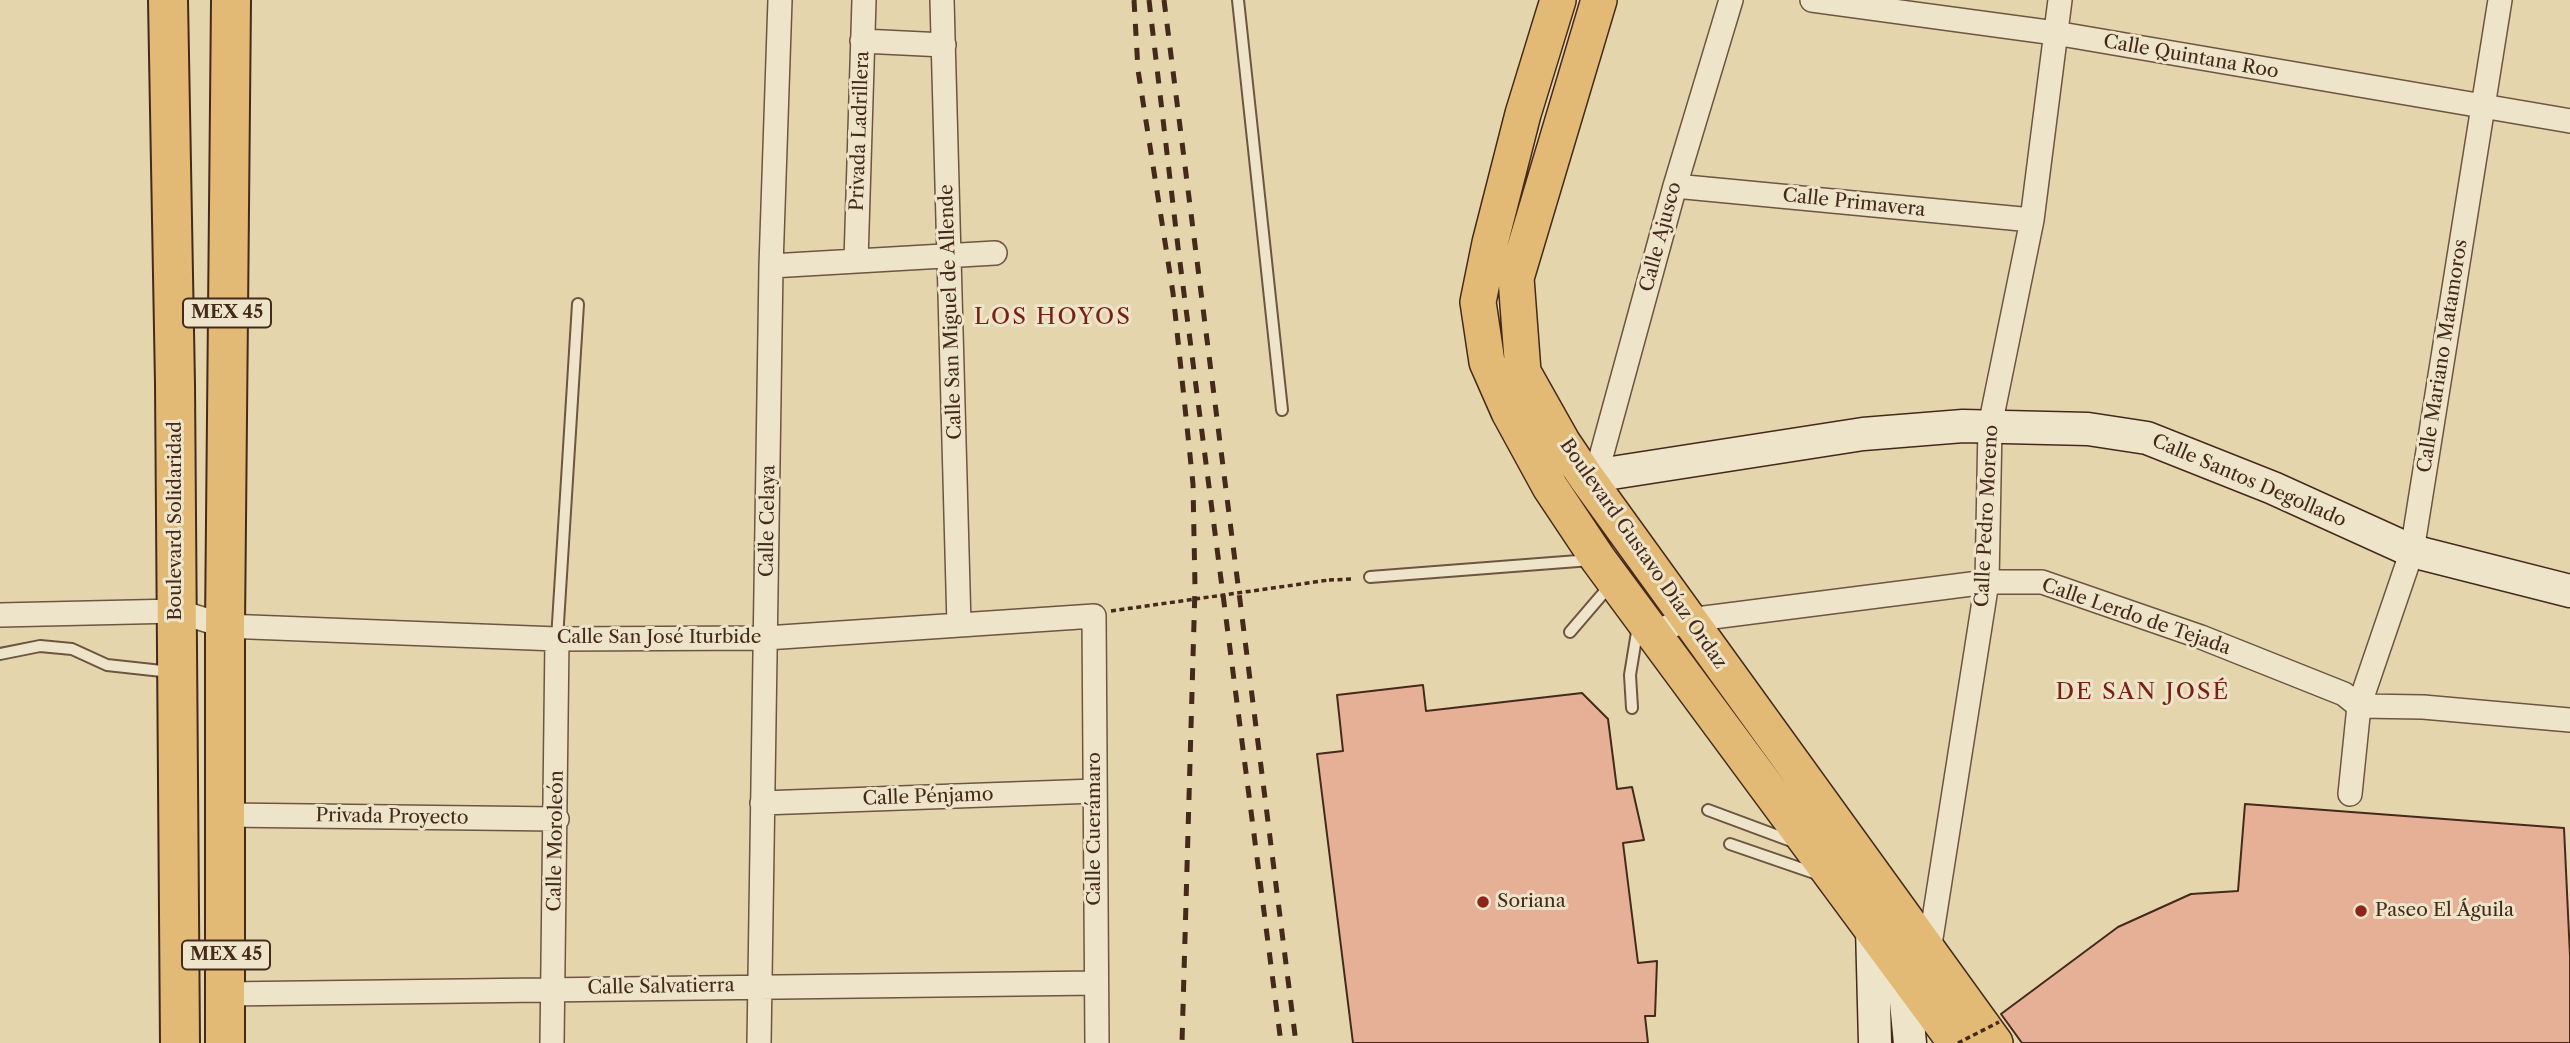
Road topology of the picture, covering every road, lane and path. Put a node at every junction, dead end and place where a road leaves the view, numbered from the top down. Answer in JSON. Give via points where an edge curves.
{"nodes":[{"id":1,"x":168,"y":0,"type":"edge"},
{"id":2,"x":231,"y":0,"type":"edge"},
{"id":3,"x":780,"y":0,"type":"edge"},
{"id":4,"x":864,"y":0,"type":"edge"},
{"id":5,"x":942,"y":0,"type":"edge"},
{"id":6,"x":1238,"y":0,"type":"edge"},
{"id":7,"x":1558,"y":0,"type":"edge"},
{"id":8,"x":1600,"y":0,"type":"edge"},
{"id":9,"x":1731,"y":0,"type":"edge"},
{"id":10,"x":1812,"y":0,"type":"edge"},
{"id":11,"x":2060,"y":0,"type":"edge"},
{"id":12,"x":2500,"y":0,"type":"edge"},
{"id":13,"x":2055,"y":33,"type":"junction"},
{"id":14,"x":862,"y":41,"type":"junction"},
{"id":15,"x":944,"y":45,"type":"junction"},
{"id":16,"x":2483,"y":108,"type":"junction"},
{"id":17,"x":2570,"y":121,"type":"edge"},
{"id":18,"x":1675,"y":186,"type":"junction"},
{"id":19,"x":2032,"y":220,"type":"junction"},
{"id":20,"x":995,"y":253,"type":"dead end"},
{"id":21,"x":949,"y":256,"type":"junction"},
{"id":22,"x":856,"y":261,"type":"junction"},
{"id":23,"x":771,"y":266,"type":"junction"},
{"id":24,"x":578,"y":304,"type":"dead end"},
{"id":25,"x":1282,"y":410,"type":"dead end"},
{"id":26,"x":1990,"y":426,"type":"junction"},
{"id":27,"x":1591,"y":476,"type":"junction"},
{"id":28,"x":2412,"y":551,"type":"junction"},
{"id":29,"x":1606,"y":570,"type":"junction"},
{"id":30,"x":1370,"y":577,"type":"joint"},
{"id":31,"x":1987,"y":582,"type":"junction"},
{"id":32,"x":2570,"y":591,"type":"edge"},
{"id":33,"x":177,"y":611,"type":"junction"},
{"id":34,"x":1102,"y":613,"type":"junction"},
{"id":35,"x":0,"y":615,"type":"edge"},
{"id":36,"x":1689,"y":620,"type":"junction"},
{"id":37,"x":1646,"y":624,"type":"junction"},
{"id":38,"x":960,"y":625,"type":"junction"},
{"id":39,"x":225,"y":626,"type":"junction"},
{"id":40,"x":1570,"y":632,"type":"dead end"},
{"id":41,"x":766,"y":638,"type":"junction"},
{"id":42,"x":557,"y":639,"type":"junction"},
{"id":43,"x":0,"y":654,"type":"edge"},
{"id":44,"x":177,"y":673,"type":"junction"},
{"id":45,"x":2359,"y":706,"type":"junction"},
{"id":46,"x":1632,"y":708,"type":"dead end"},
{"id":47,"x":2570,"y":720,"type":"edge"},
{"id":48,"x":1095,"y":791,"type":"junction"},
{"id":49,"x":2350,"y":794,"type":"dead end"},
{"id":50,"x":762,"y":803,"type":"junction"},
{"id":51,"x":1708,"y":810,"type":"dead end"},
{"id":52,"x":226,"y":815,"type":"junction"},
{"id":53,"x":557,"y":819,"type":"junction"},
{"id":54,"x":1730,"y":844,"type":"dead end"},
{"id":55,"x":1814,"y":850,"type":"junction"},
{"id":56,"x":1838,"y":882,"type":"junction"},
{"id":57,"x":1888,"y":924,"type":"junction"},
{"id":58,"x":1915,"y":960,"type":"junction"},
{"id":59,"x":1096,"y":983,"type":"junction"},
{"id":60,"x":760,"y":985,"type":"junction"},
{"id":61,"x":553,"y":989,"type":"junction"},
{"id":62,"x":225,"y":994,"type":"junction"},
{"id":63,"x":1997,"y":1033,"type":"edge"},
{"id":64,"x":180,"y":1043,"type":"edge"},
{"id":65,"x":225,"y":1043,"type":"edge"},
{"id":66,"x":552,"y":1043,"type":"edge"},
{"id":67,"x":759,"y":1043,"type":"edge"},
{"id":68,"x":1097,"y":1043,"type":"edge"},
{"id":69,"x":1875,"y":1043,"type":"edge"},
{"id":70,"x":1910,"y":1043,"type":"edge"},
{"id":71,"x":1957,"y":1043,"type":"edge"}],
"edges":[{"from":1,"to":33,"type":"highway","name":"Boulevard Solidaridad","number":"MEX 45"},
{"from":2,"to":39,"type":"highway","number":"MEX 45"},
{"from":3,"to":23,"type":"street","name":"Calle Celaya"},
{"from":4,"to":14,"type":"street","name":"Privada Ladrillera"},
{"from":5,"to":15,"type":"street","name":"Calle San Miguel de Allende"},
{"from":6,"to":25,"type":"lane"},
{"from":7,"to":29,"type":"main road","name":"Boulevard Gustavo Díaz Ordaz","via":[[1523,114],[1478,302],[1487,362],[1509,412],[1550,487]]},
{"from":8,"to":27,"type":"main road","name":"Boulevard Gustavo Díaz Ordaz","via":[[1516,278],[1523,372],[1563,443]]},
{"from":9,"to":18,"type":"street","name":"Calle Ajusco"},
{"from":10,"to":13,"type":"street","name":"Calle Quintana Roo"},
{"from":11,"to":13,"type":"street","name":"Calle Pedro Moreno"},
{"from":12,"to":16,"type":"street","name":"Calle Mariano Matamoros"},
{"from":13,"to":16,"type":"street","name":"Calle Quintana Roo"},
{"from":13,"to":19,"type":"street","name":"Calle Pedro Moreno"},
{"from":14,"to":15,"type":"street"},
{"from":14,"to":22,"type":"street","name":"Privada Ladrillera"},
{"from":15,"to":21,"type":"street","name":"Calle San Miguel de Allende"},
{"from":16,"to":17,"type":"street","name":"Calle Quintana Roo"},
{"from":16,"to":28,"type":"street","name":"Calle Mariano Matamoros"},
{"from":18,"to":19,"type":"street","name":"Calle Primavera"},
{"from":18,"to":27,"type":"street","name":"Calle Ajusco"},
{"from":19,"to":26,"type":"street","name":"Calle Pedro Moreno"},
{"from":20,"to":21,"type":"street"},
{"from":21,"to":22,"type":"street"},
{"from":21,"to":38,"type":"street","name":"Calle San Miguel de Allende"},
{"from":22,"to":23,"type":"street"},
{"from":23,"to":41,"type":"street","name":"Calle Celaya"},
{"from":24,"to":42,"type":"lane"},
{"from":26,"to":27,"type":"street","name":"Calle Santos Degollado","via":[[1863,434]]},
{"from":26,"to":28,"type":"street","name":"Calle Santos Degollado","via":[[2088,429],[2147,438]]},
{"from":26,"to":31,"type":"street","name":"Calle Pedro Moreno"},
{"from":27,"to":36,"type":"main road","name":"Boulevard Gustavo Díaz Ordaz"},
{"from":28,"to":32,"type":"street","name":"Calle Santos Degollado"},
{"from":28,"to":45,"type":"street","name":"Calle Mariano Matamoros"},
{"from":29,"to":30,"type":"lane"},
{"from":29,"to":37,"type":"main road","name":"Boulevard Gustavo Díaz Ordaz"},
{"from":29,"to":40,"type":"lane"},
{"from":30,"to":34,"type":"path","bridge":true},
{"from":31,"to":36,"type":"street","name":"Calle Lerdo de Tejada"},
{"from":31,"to":45,"type":"street","name":"Calle Lerdo de Tejada","via":[[2042,582],[2201,637],[2344,694]]},
{"from":31,"to":58,"type":"street","name":"Calle Pedro Moreno"},
{"from":33,"to":35,"type":"street","name":"Calle San José Iturbide"},
{"from":33,"to":39,"type":"street","name":"Calle San José Iturbide"},
{"from":33,"to":44,"type":"highway","name":"Boulevard Solidaridad","number":"MEX 45"},
{"from":34,"to":38,"type":"street","name":"Calle San José Iturbide"},
{"from":34,"to":48,"type":"street","name":"Calle Cuerámaro"},
{"from":36,"to":37,"type":"street","name":"Calle Lerdo de Tejada"},
{"from":36,"to":57,"type":"main road","name":"Boulevard Gustavo Díaz Ordaz"},
{"from":37,"to":46,"type":"lane","via":[[1630,676]]},
{"from":37,"to":55,"type":"main road","name":"Boulevard Gustavo Díaz Ordaz"},
{"from":38,"to":41,"type":"street","name":"Calle San José Iturbide"},
{"from":39,"to":42,"type":"street","name":"Calle San José Iturbide"},
{"from":39,"to":52,"type":"highway","number":"MEX 45"},
{"from":41,"to":42,"type":"street","name":"Calle San José Iturbide"},
{"from":41,"to":50,"type":"street","name":"Calle Celaya"},
{"from":42,"to":53,"type":"street","name":"Calle Moroleón"},
{"from":43,"to":44,"type":"lane","via":[[40,646],[72,649],[107,665]]},
{"from":44,"to":64,"type":"highway","name":"Boulevard Solidaridad","number":"MEX 45"},
{"from":45,"to":47,"type":"street"},
{"from":45,"to":49,"type":"street","name":"Calle Mariano Matamoros"},
{"from":48,"to":50,"type":"street","name":"Calle Pénjamo"},
{"from":48,"to":59,"type":"street","name":"Calle Cuerámaro"},
{"from":50,"to":60,"type":"street","name":"Calle Celaya"},
{"from":51,"to":55,"type":"lane"},
{"from":52,"to":53,"type":"street","name":"Privada Proyecto"},
{"from":52,"to":62,"type":"highway","number":"MEX 45"},
{"from":53,"to":61,"type":"street","name":"Calle Moroleón"},
{"from":54,"to":56,"type":"lane"},
{"from":55,"to":56,"type":"main road","name":"Boulevard Gustavo Díaz Ordaz"},
{"from":56,"to":57,"type":"main road","name":"Boulevard Gustavo Díaz Ordaz"},
{"from":57,"to":58,"type":"main road","name":"Boulevard Gustavo Díaz Ordaz"},
{"from":57,"to":69,"type":"street"},
{"from":58,"to":63,"type":"main road","name":"Boulevard Gustavo Díaz Ordaz"},
{"from":58,"to":70,"type":"street"},
{"from":58,"to":71,"type":"main road","name":"Boulevard Gustavo Díaz Ordaz"},
{"from":59,"to":60,"type":"street","name":"Calle Salvatierra"},
{"from":59,"to":68,"type":"street","name":"Calle Cuerámaro"},
{"from":60,"to":61,"type":"street","name":"Calle Salvatierra"},
{"from":60,"to":67,"type":"street","name":"Calle Celaya"},
{"from":61,"to":62,"type":"street","name":"Calle Salvatierra"},
{"from":61,"to":66,"type":"street","name":"Calle Moroleón"},
{"from":62,"to":65,"type":"highway","number":"MEX 45"},
{"from":63,"to":71,"type":"path","bridge":true}]}
